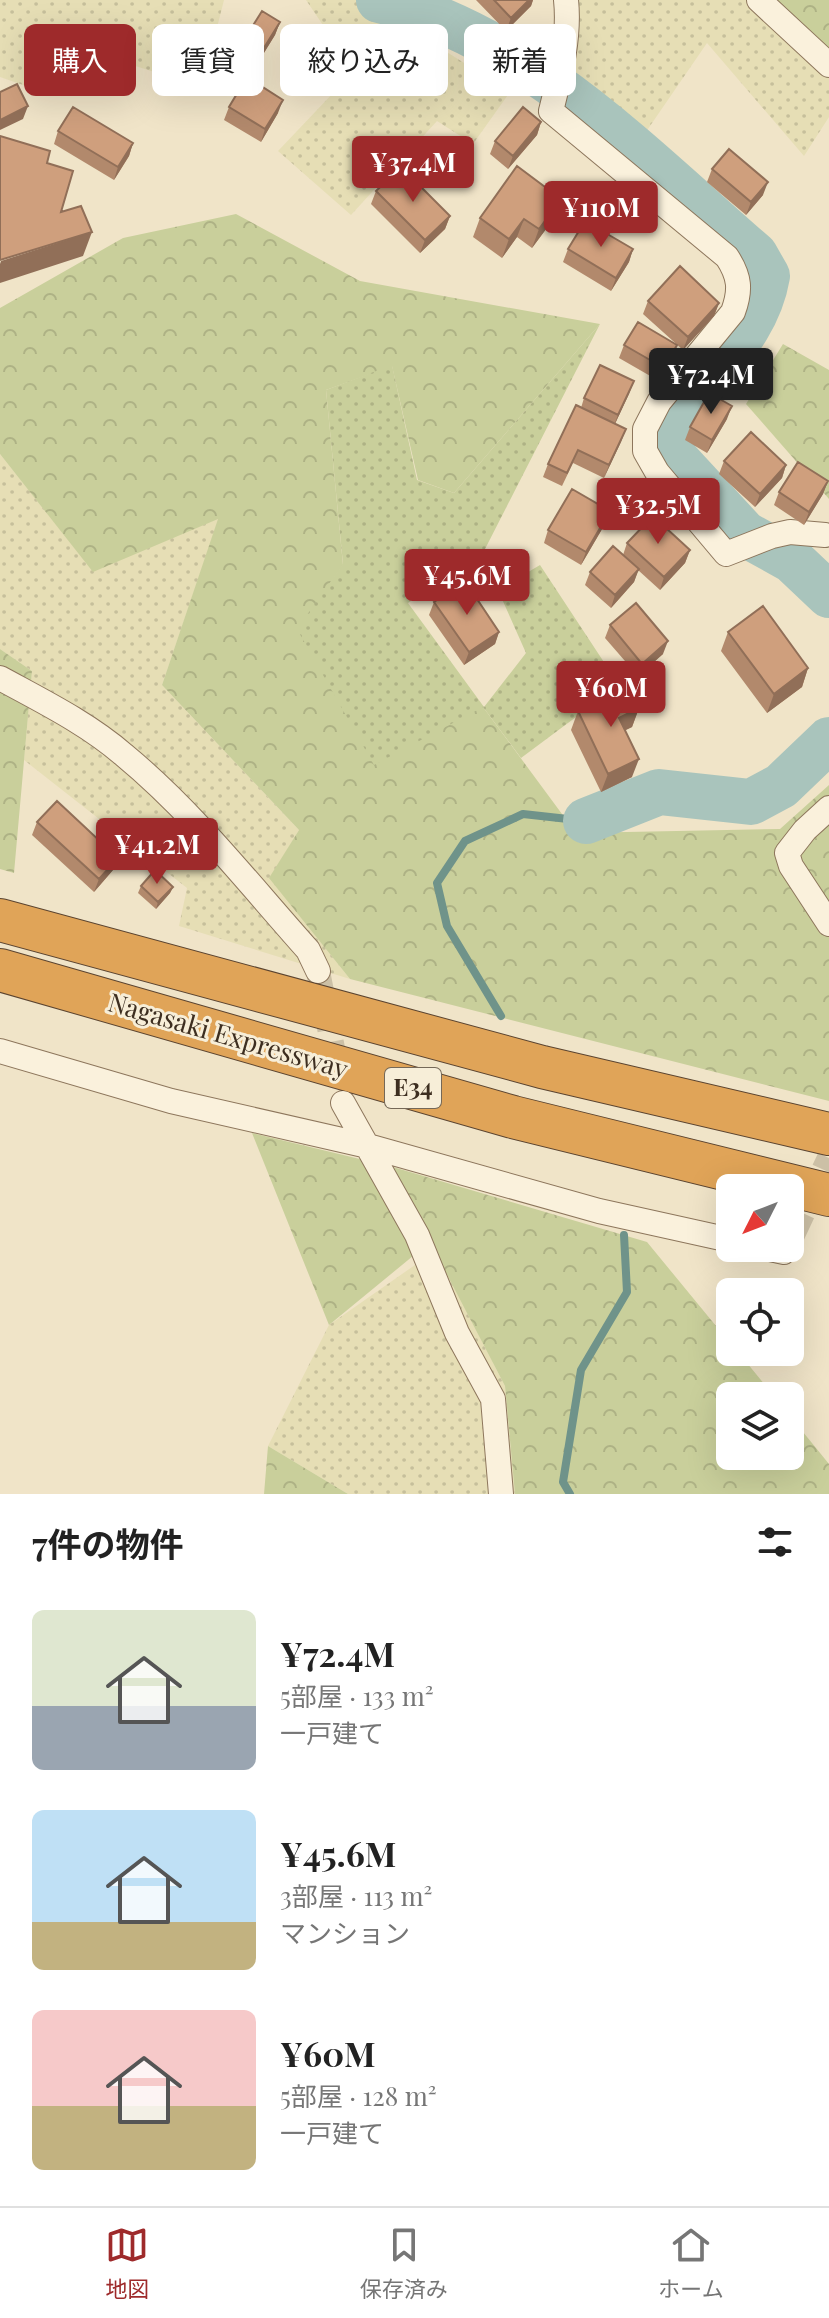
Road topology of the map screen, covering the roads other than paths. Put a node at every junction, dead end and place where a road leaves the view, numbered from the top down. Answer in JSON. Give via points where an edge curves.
{"nodes":[{"id":1,"x":566,"y":0,"type":"edge"},
{"id":2,"x":759,"y":0,"type":"edge"},
{"id":3,"x":829,"y":65,"type":"edge"},
{"id":4,"x":828,"y":535,"type":"edge"},
{"id":5,"x":0,"y":678,"type":"edge"},
{"id":6,"x":829,"y":808,"type":"edge"},
{"id":7,"x":0,"y":920,"type":"edge"},
{"id":8,"x":829,"y":924,"type":"edge"},
{"id":9,"x":0,"y":970,"type":"edge"},
{"id":10,"x":318,"y":971,"type":"tunnel mouth"},
{"id":11,"x":0,"y":1051,"type":"edge"},
{"id":12,"x":343,"y":1103,"type":"tunnel mouth"},
{"id":13,"x":829,"y":1134,"type":"edge"},
{"id":14,"x":368,"y":1146,"type":"junction"},
{"id":15,"x":829,"y":1195,"type":"edge"},
{"id":16,"x":716,"y":1237,"type":"edge"},
{"id":17,"x":501,"y":1494,"type":"edge"}],
"edges":[{"from":1,"to":4,"type":"street","via":[[562,66],[551,111],[727,257],[738,275],[740,294],[733,312],[659,402],[645,429],[645,451],[726,554],[790,532]]},
{"from":2,"to":3,"type":"street"},
{"from":5,"to":10,"type":"street","via":[[82,724],[171,797],[308,950]]},
{"from":6,"to":8,"type":"street","via":[[787,853]]},
{"from":7,"to":13,"type":"highway","name":"Nagasaki Expressway","number":"E34","via":[[542,1067]]},
{"from":9,"to":15,"type":"highway","name":"Nagasaki Expressway","number":"E34","via":[[513,1117]]},
{"from":11,"to":14,"type":"street","via":[[171,1101]]},
{"from":12,"to":14,"type":"street"},
{"from":14,"to":16,"type":"street","via":[[599,1211]]},
{"from":14,"to":17,"type":"street","via":[[417,1235],[457,1333],[493,1399]]}]}
